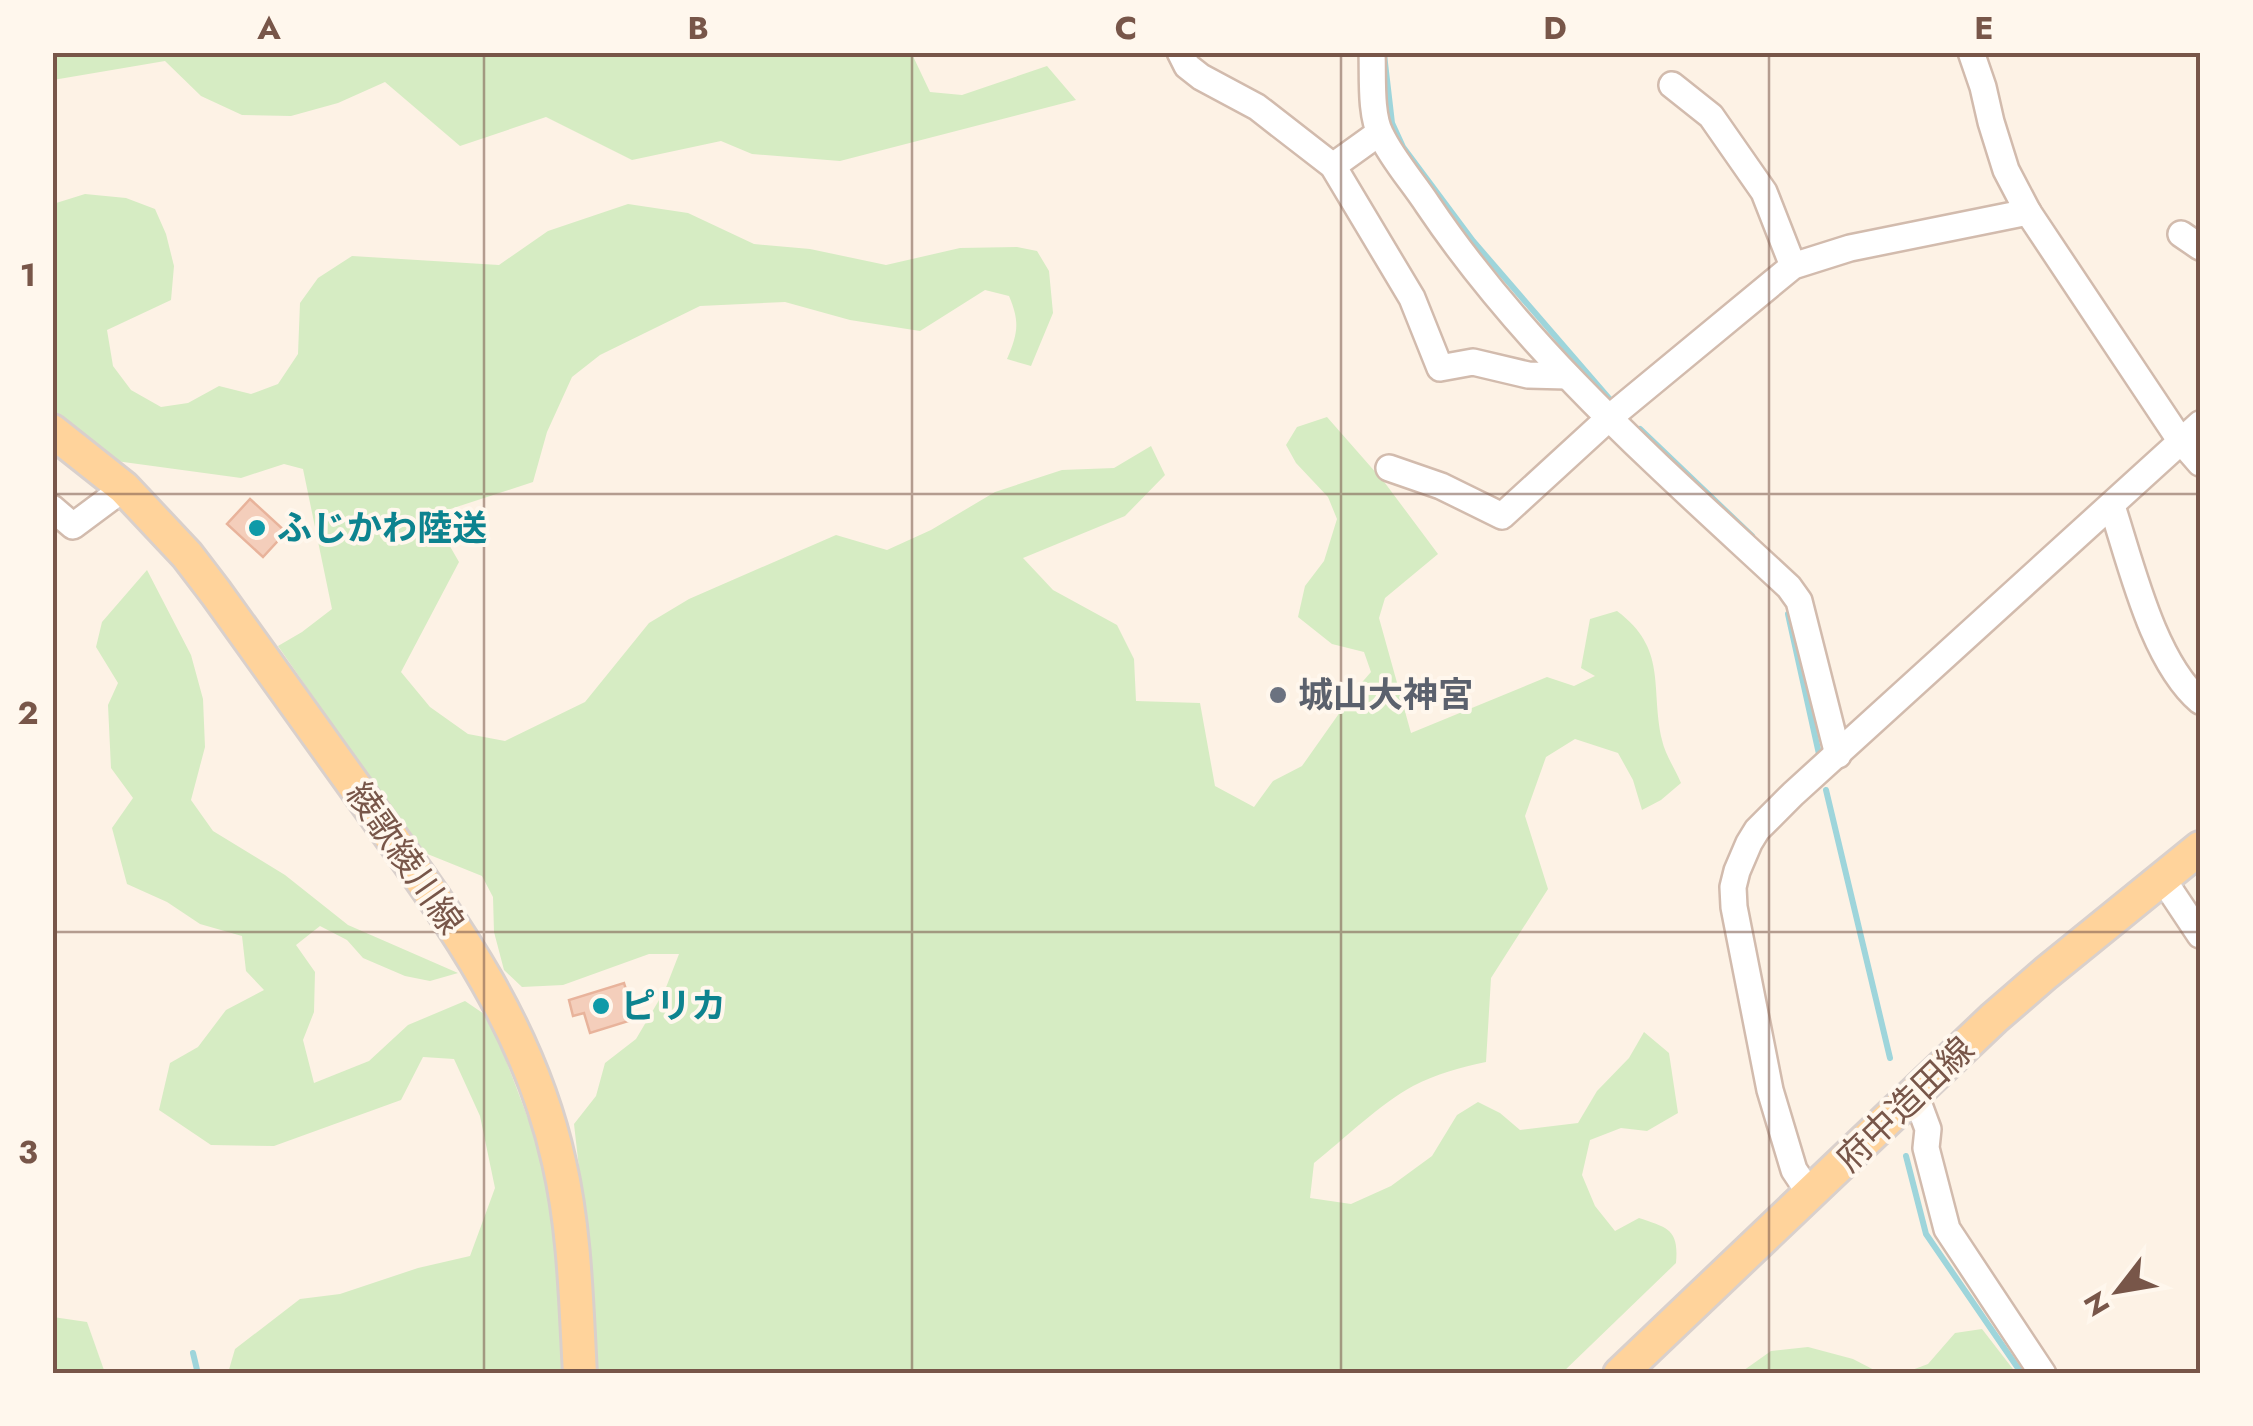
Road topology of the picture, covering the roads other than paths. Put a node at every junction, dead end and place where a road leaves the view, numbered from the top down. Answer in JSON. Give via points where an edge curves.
{"nodes":[{"id":1,"x":1180,"y":52,"type":"edge"},
{"id":2,"x":1372,"y":52,"type":"edge"},
{"id":3,"x":1972,"y":52,"type":"edge"},
{"id":4,"x":1672,"y":85,"type":"dead end"},
{"id":5,"x":1379,"y":133,"type":"junction"},
{"id":6,"x":1333,"y":166,"type":"junction"},
{"id":7,"x":2028,"y":212,"type":"junction"},
{"id":8,"x":1793,"y":266,"type":"junction"},
{"id":9,"x":1567,"y":376,"type":"junction"},
{"id":10,"x":1609,"y":418,"type":"junction"},
{"id":11,"x":52,"y":431,"type":"edge"},
{"id":12,"x":2190,"y":432,"type":"edge"},
{"id":13,"x":2200,"y":462,"type":"edge"},
{"id":14,"x":1389,"y":468,"type":"dead end"},
{"id":15,"x":124,"y":488,"type":"junction"},
{"id":16,"x":2112,"y":506,"type":"junction"},
{"id":17,"x":52,"y":508,"type":"edge"},
{"id":18,"x":2200,"y":701,"type":"edge"},
{"id":19,"x":1838,"y":756,"type":"junction"},
{"id":20,"x":2200,"y":848,"type":"edge"},
{"id":21,"x":2162,"y":878,"type":"junction"},
{"id":22,"x":2200,"y":935,"type":"edge"},
{"id":23,"x":1916,"y":1094,"type":"junction"},
{"id":24,"x":1810,"y":1194,"type":"junction"},
{"id":25,"x":580,"y":1374,"type":"edge"},
{"id":26,"x":1620,"y":1374,"type":"edge"},
{"id":27,"x":2043,"y":1374,"type":"edge"}],
"edges":[{"from":1,"to":6,"type":"street","via":[[1186,66],[1257,107]]},
{"from":2,"to":5,"type":"street"},
{"from":3,"to":7,"type":"street","via":[[2006,170]]},
{"from":4,"to":8,"type":"street","via":[[1710,116],[1764,192]]},
{"from":5,"to":6,"type":"street"},
{"from":5,"to":9,"type":"street","via":[[1449,236]]},
{"from":6,"to":9,"type":"street","via":[[1412,298],[1440,368],[1473,362]]},
{"from":7,"to":8,"type":"street"},
{"from":7,"to":12,"type":"street"},
{"from":8,"to":10,"type":"street"},
{"from":9,"to":10,"type":"street"},
{"from":10,"to":14,"type":"street","via":[[1502,516]]},
{"from":10,"to":19,"type":"street","via":[[1799,601]]},
{"from":11,"to":15,"type":"main road","name":"綾歌綾川線"},
{"from":12,"to":13,"type":"street"},
{"from":12,"to":16,"type":"street"},
{"from":15,"to":17,"type":"street","via":[[74,526]]},
{"from":15,"to":25,"type":"main road","name":"綾歌綾川線","via":[[216,592],[448,915],[510,1021],[559,1161]]},
{"from":16,"to":18,"type":"street","via":[[2148,614],[2185,688]]},
{"from":16,"to":19,"type":"street"},
{"from":19,"to":24,"type":"street","via":[[1756,830],[1733,887],[1770,1090],[1794,1170]]},
{"from":20,"to":21,"type":"main road","name":"府中造田線"},
{"from":21,"to":22,"type":"street"},
{"from":21,"to":23,"type":"main road","name":"府中造田線","via":[[2046,972]]},
{"from":23,"to":24,"type":"main road","name":"府中造田線"},
{"from":23,"to":27,"type":"street","via":[[1947,1229]]},
{"from":24,"to":26,"type":"main road","name":"府中造田線"}]}
